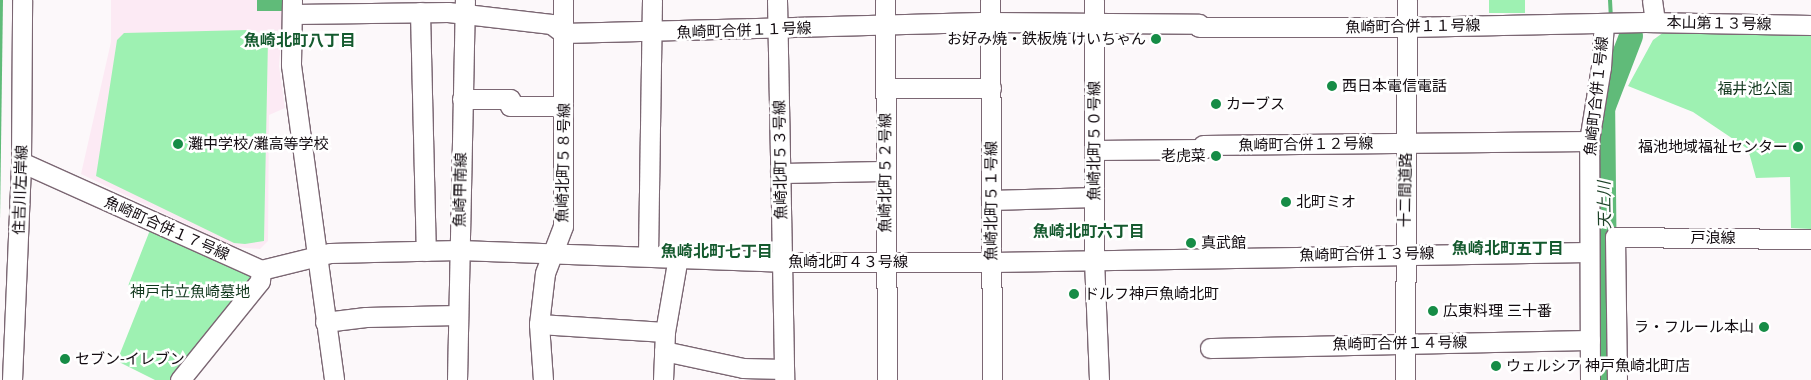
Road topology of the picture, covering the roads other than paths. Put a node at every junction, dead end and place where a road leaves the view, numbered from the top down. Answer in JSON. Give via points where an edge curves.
{"nodes":[{"id":1,"x":22,"y":0,"type":"edge"},
{"id":2,"x":563,"y":0,"type":"edge"},
{"id":3,"x":652,"y":0,"type":"edge"},
{"id":4,"x":777,"y":0,"type":"edge"},
{"id":5,"x":885,"y":0,"type":"edge"},
{"id":6,"x":990,"y":0,"type":"edge"},
{"id":7,"x":1094,"y":0,"type":"edge"},
{"id":8,"x":1407,"y":0,"type":"edge"},
{"id":9,"x":1652,"y":0,"type":"edge"},
{"id":10,"x":292,"y":7,"type":"edge"},
{"id":11,"x":464,"y":7,"type":"edge"},
{"id":12,"x":420,"y":12,"type":"junction"},
{"id":13,"x":990,"y":22,"type":"junction"},
{"id":14,"x":1094,"y":22,"type":"junction"},
{"id":15,"x":1643,"y":22,"type":"junction"},
{"id":16,"x":1604,"y":23,"type":"junction"},
{"id":17,"x":885,"y":26,"type":"junction"},
{"id":18,"x":1811,"y":26,"type":"edge"},
{"id":19,"x":1407,"y":27,"type":"junction"},
{"id":20,"x":777,"y":29,"type":"junction"},
{"id":21,"x":652,"y":32,"type":"junction"},
{"id":22,"x":563,"y":33,"type":"junction"},
{"id":23,"x":885,"y":88,"type":"junction"},
{"id":24,"x":991,"y":88,"type":"junction"},
{"id":25,"x":462,"y":99,"type":"junction"},
{"id":26,"x":564,"y":106,"type":"junction"},
{"id":27,"x":1589,"y":141,"type":"junction"},
{"id":28,"x":1405,"y":143,"type":"junction"},
{"id":29,"x":1094,"y":150,"type":"junction"},
{"id":30,"x":21,"y":162,"type":"junction"},
{"id":31,"x":886,"y":171,"type":"junction"},
{"id":32,"x":780,"y":173,"type":"junction"},
{"id":33,"x":1094,"y":197,"type":"junction"},
{"id":34,"x":991,"y":200,"type":"junction"},
{"id":35,"x":1811,"y":239,"type":"edge"},
{"id":36,"x":426,"y":250,"type":"junction"},
{"id":37,"x":459,"y":250,"type":"junction"},
{"id":38,"x":1588,"y":252,"type":"junction"},
{"id":39,"x":1404,"y":254,"type":"junction"},
{"id":40,"x":648,"y":255,"type":"junction"},
{"id":41,"x":553,"y":256,"type":"junction"},
{"id":42,"x":1207,"y":256,"type":"joint"},
{"id":43,"x":678,"y":257,"type":"junction"},
{"id":44,"x":317,"y":258,"type":"junction"},
{"id":45,"x":1094,"y":260,"type":"junction"},
{"id":46,"x":782,"y":262,"type":"junction"},
{"id":47,"x":886,"y":262,"type":"junction"},
{"id":48,"x":992,"y":262,"type":"junction"},
{"id":49,"x":261,"y":270,"type":"junction"},
{"id":50,"x":458,"y":315,"type":"junction"},
{"id":51,"x":325,"y":322,"type":"junction"},
{"id":52,"x":539,"y":324,"type":"junction"},
{"id":53,"x":665,"y":332,"type":"junction"},
{"id":54,"x":1590,"y":340,"type":"junction"},
{"id":55,"x":1405,"y":342,"type":"junction"},
{"id":56,"x":1210,"y":348,"type":"dead end"},
{"id":57,"x":664,"y":352,"type":"junction"},
{"id":58,"x":784,"y":375,"type":"edge"},
{"id":59,"x":12,"y":380,"type":"edge"},
{"id":60,"x":180,"y":380,"type":"edge"},
{"id":61,"x":334,"y":380,"type":"edge"},
{"id":62,"x":457,"y":380,"type":"edge"},
{"id":63,"x":543,"y":380,"type":"edge"},
{"id":64,"x":662,"y":380,"type":"edge"},
{"id":65,"x":887,"y":380,"type":"edge"},
{"id":66,"x":992,"y":380,"type":"edge"},
{"id":67,"x":1099,"y":380,"type":"edge"},
{"id":68,"x":1405,"y":380,"type":"edge"},
{"id":69,"x":1590,"y":380,"type":"edge"},
{"id":70,"x":1618,"y":380,"type":"edge"}],
"edges":[{"from":1,"to":30,"type":"street","name":"住吉川左岸線"},
{"from":2,"to":22,"type":"street","name":"魚崎北町５８号線"},
{"from":3,"to":21,"type":"street"},
{"from":4,"to":20,"type":"street","name":"魚崎北町５３号線"},
{"from":5,"to":17,"type":"street","name":"魚崎北町５２号線"},
{"from":6,"to":13,"type":"street","name":"魚崎北町５１号線"},
{"from":7,"to":14,"type":"street","name":"魚崎北町５０号線"},
{"from":8,"to":19,"type":"street","name":"十二間道路"},
{"from":9,"to":15,"type":"street"},
{"from":10,"to":12,"type":"street","name":"魚崎町合併１１号線"},
{"from":10,"to":44,"type":"street","via":[[290,65]]},
{"from":11,"to":12,"type":"street","name":"魚崎町合併１１号線"},
{"from":11,"to":22,"type":"street","name":"魚崎町合併１１号線","via":[[551,24]]},
{"from":11,"to":25,"type":"street","name":"魚崎甲南線"},
{"from":12,"to":36,"type":"street"},
{"from":13,"to":14,"type":"street","name":"魚崎町合併１１号線"},
{"from":13,"to":17,"type":"street","name":"魚崎町合併１１号線"},
{"from":13,"to":24,"type":"street","name":"魚崎北町５１号線"},
{"from":14,"to":19,"type":"street","name":"魚崎町合併１１号線"},
{"from":14,"to":29,"type":"street","name":"魚崎北町５０号線"},
{"from":15,"to":16,"type":"street","name":"魚崎町合併１１号線"},
{"from":15,"to":18,"type":"street","name":"本山第１３号線"},
{"from":16,"to":19,"type":"street","name":"魚崎町合併１１号線"},
{"from":16,"to":27,"type":"street","name":"魚崎町合併１号線","via":[[1601,67]]},
{"from":17,"to":20,"type":"street","name":"魚崎町合併１１号線"},
{"from":17,"to":23,"type":"street","name":"魚崎北町５２号線"},
{"from":19,"to":28,"type":"street","name":"十二間道路"},
{"from":20,"to":21,"type":"street","name":"魚崎町合併１１号線"},
{"from":20,"to":32,"type":"street","name":"魚崎北町５３号線"},
{"from":21,"to":22,"type":"street","name":"魚崎町合併１１号線"},
{"from":21,"to":40,"type":"street"},
{"from":22,"to":26,"type":"street","name":"魚崎北町５８号線"},
{"from":23,"to":24,"type":"street"},
{"from":23,"to":31,"type":"street","name":"魚崎北町５２号線"},
{"from":24,"to":34,"type":"street","name":"魚崎北町５１号線"},
{"from":25,"to":26,"type":"street","via":[[510,99],[510,106]]},
{"from":25,"to":37,"type":"street","name":"魚崎甲南線"},
{"from":26,"to":41,"type":"street","name":"魚崎北町５８号線","via":[[563,226]]},
{"from":27,"to":28,"type":"street","name":"魚崎町合併１２号線"},
{"from":27,"to":38,"type":"street","name":"魚崎町合併１号線"},
{"from":28,"to":29,"type":"street","name":"魚崎町合併１２号線"},
{"from":28,"to":39,"type":"street","name":"十二間道路"},
{"from":29,"to":33,"type":"street","name":"魚崎北町５０号線"},
{"from":30,"to":49,"type":"street","name":"魚崎町合併１７号線"},
{"from":30,"to":59,"type":"street","name":"住吉川左岸線"},
{"from":31,"to":32,"type":"street"},
{"from":31,"to":47,"type":"street","name":"魚崎北町５２号線"},
{"from":32,"to":46,"type":"street","name":"魚崎北町５３号線"},
{"from":33,"to":34,"type":"street"},
{"from":33,"to":45,"type":"street","name":"魚崎北町５０号線"},
{"from":34,"to":48,"type":"street","name":"魚崎北町５１号線"},
{"from":35,"to":70,"type":"street","name":"戸浪線","via":[[1615,237]]},
{"from":36,"to":37,"type":"street","name":"魚崎北町４３号線"},
{"from":36,"to":44,"type":"street","name":"魚崎北町４３号線","via":[[330,253]]},
{"from":37,"to":41,"type":"street","name":"魚崎北町４３号線"},
{"from":37,"to":50,"type":"street","name":"魚崎甲南線"},
{"from":38,"to":39,"type":"street","name":"魚崎町合併１３号線"},
{"from":38,"to":54,"type":"street","name":"魚崎町合併１号線"},
{"from":39,"to":42,"type":"street","name":"魚崎町合併１３号線"},
{"from":39,"to":55,"type":"street","name":"十二間道路"},
{"from":40,"to":41,"type":"street","name":"魚崎北町４３号線"},
{"from":40,"to":43,"type":"street","name":"魚崎北町４３号線"},
{"from":41,"to":52,"type":"street","name":"魚崎北町５８号線","via":[[545,273]]},
{"from":42,"to":45,"type":"street","name":"魚崎北町４３号線"},
{"from":43,"to":46,"type":"street","name":"魚崎北町４３号線"},
{"from":43,"to":53,"type":"street"},
{"from":44,"to":49,"type":"street"},
{"from":44,"to":51,"type":"street"},
{"from":45,"to":48,"type":"street","name":"魚崎北町４３号線"},
{"from":45,"to":67,"type":"street","name":"魚崎北町５０号線"},
{"from":46,"to":47,"type":"street","name":"魚崎北町４３号線"},
{"from":46,"to":58,"type":"street","name":"魚崎北町５３号線"},
{"from":47,"to":48,"type":"street","name":"魚崎北町４３号線"},
{"from":47,"to":65,"type":"street","name":"魚崎北町５２号線"},
{"from":48,"to":66,"type":"street","name":"魚崎北町５１号線"},
{"from":49,"to":60,"type":"street","via":[[260,281]]},
{"from":50,"to":51,"type":"street","via":[[366,317]]},
{"from":50,"to":62,"type":"street","name":"魚崎甲南線"},
{"from":51,"to":61,"type":"street"},
{"from":52,"to":53,"type":"street"},
{"from":52,"to":63,"type":"street","name":"魚崎北町５８号線"},
{"from":53,"to":57,"type":"street"},
{"from":54,"to":55,"type":"street","name":"魚崎町合併１４号線"},
{"from":54,"to":69,"type":"street","name":"魚崎町合併１号線"},
{"from":55,"to":56,"type":"street","name":"魚崎町合併１４号線"},
{"from":55,"to":68,"type":"street","name":"十二間道路"},
{"from":57,"to":58,"type":"street"},
{"from":57,"to":64,"type":"street"}]}
